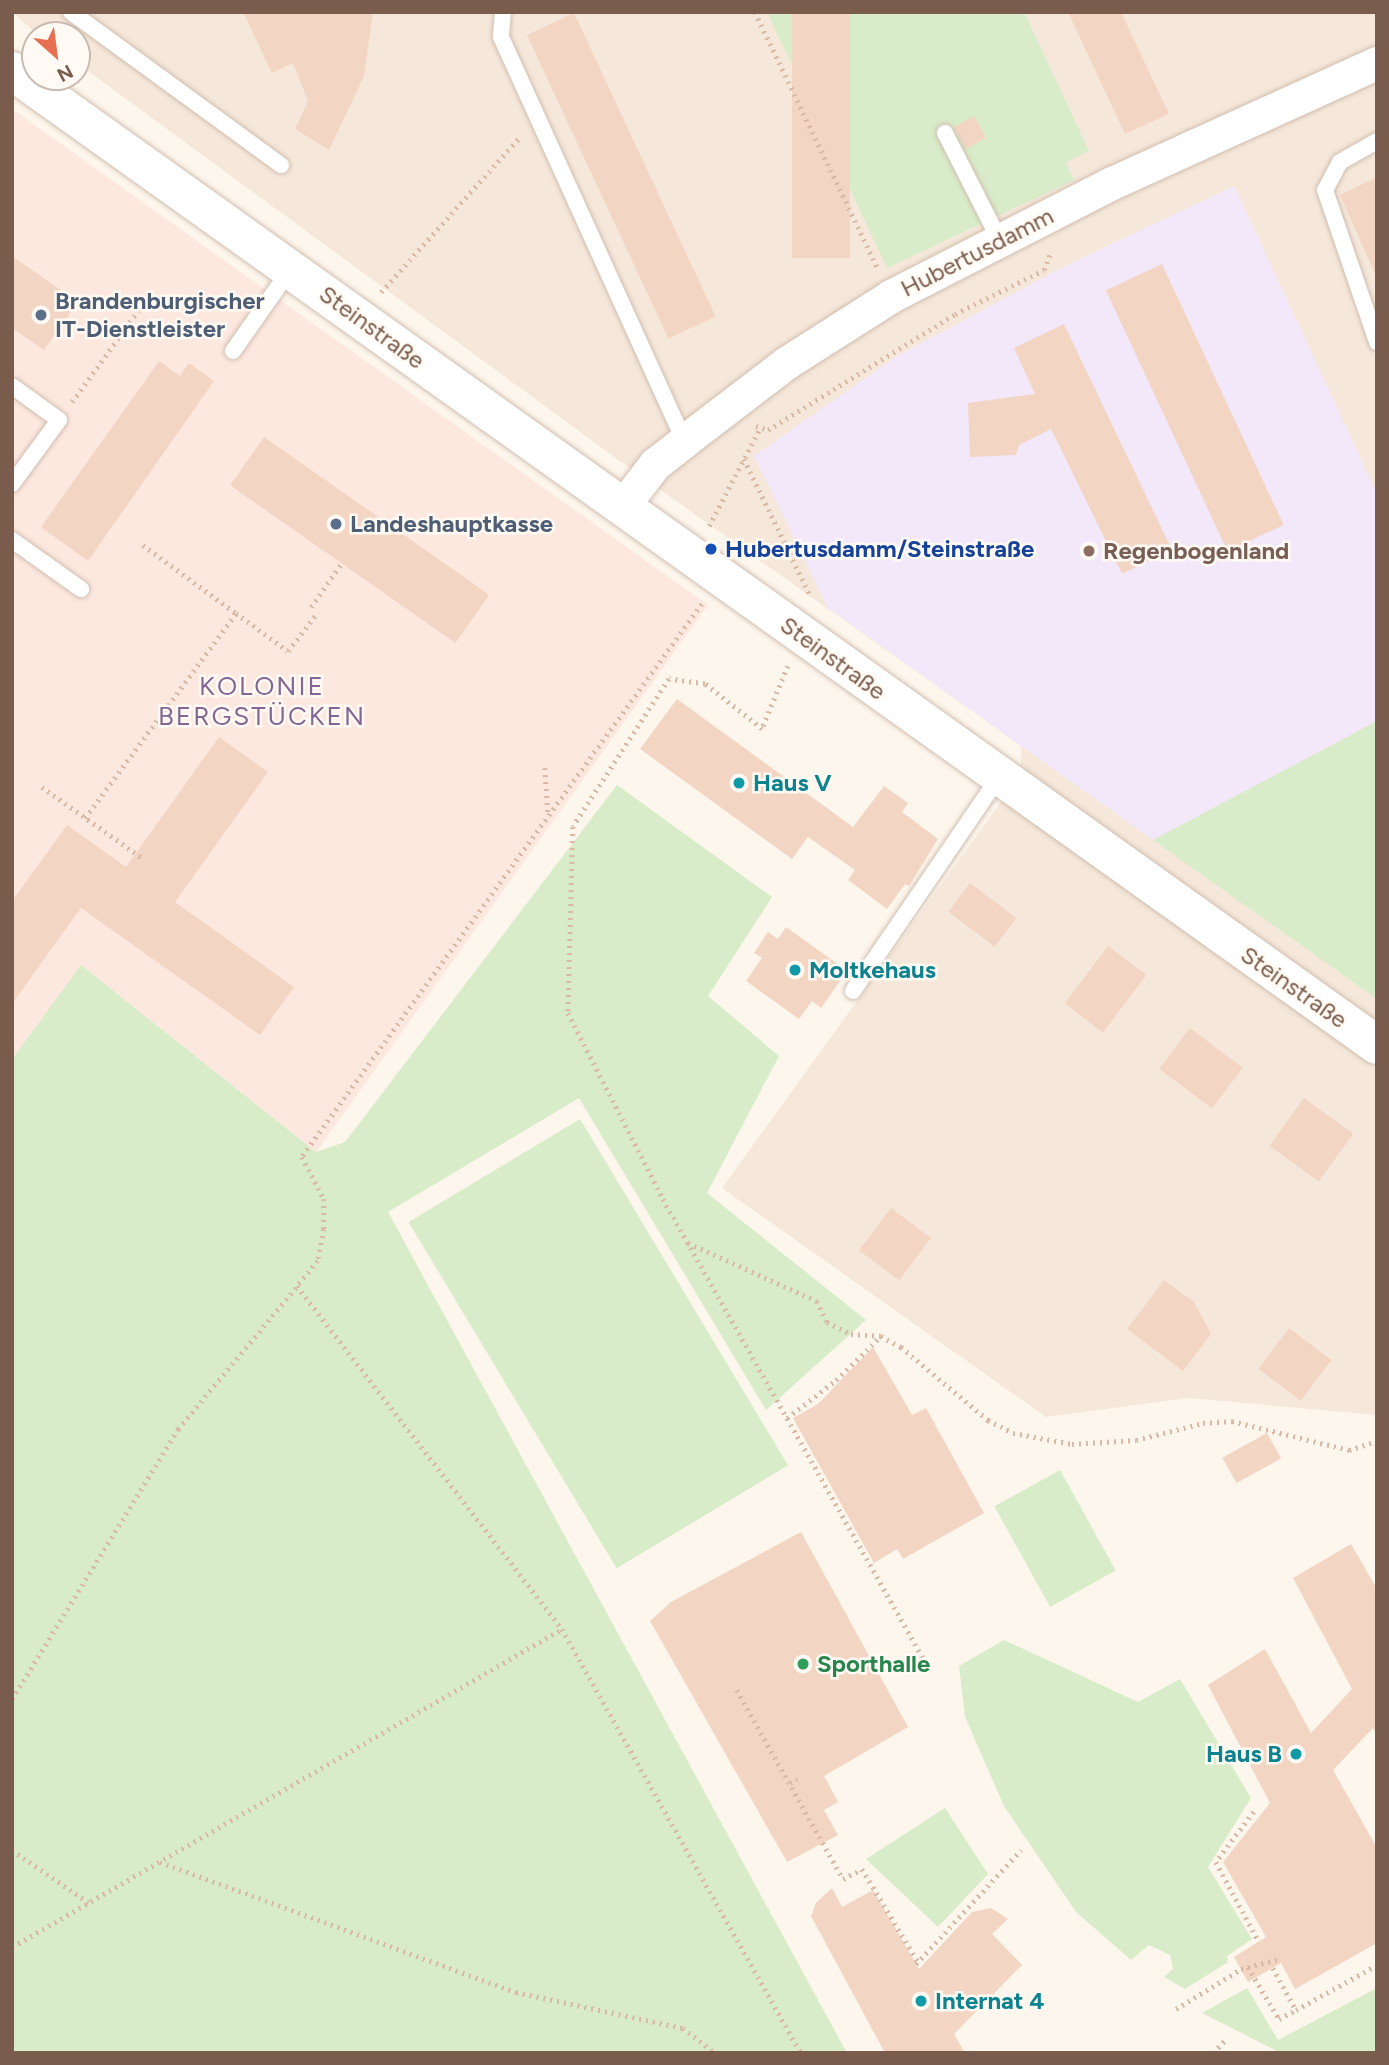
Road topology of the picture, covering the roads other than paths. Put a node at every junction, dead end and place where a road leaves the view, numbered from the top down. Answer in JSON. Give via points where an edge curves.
{"nodes":[{"id":1,"x":71,"y":12,"type":"edge"},
{"id":2,"x":503,"y":12,"type":"edge"},
{"id":3,"x":1377,"y":63,"type":"edge"},
{"id":4,"x":12,"y":71,"type":"edge"},
{"id":5,"x":945,"y":133,"type":"dead end"},
{"id":6,"x":1377,"y":141,"type":"edge"},
{"id":7,"x":281,"y":165,"type":"dead end"},
{"id":8,"x":999,"y":239,"type":"junction"},
{"id":9,"x":291,"y":268,"type":"junction"},
{"id":10,"x":1377,"y":342,"type":"edge"},
{"id":11,"x":233,"y":351,"type":"dead end"},
{"id":12,"x":12,"y":386,"type":"edge"},
{"id":13,"x":684,"y":440,"type":"junction"},
{"id":14,"x":12,"y":484,"type":"edge"},
{"id":15,"x":621,"y":508,"type":"junction"},
{"id":16,"x":12,"y":540,"type":"edge"},
{"id":17,"x":81,"y":590,"type":"dead end"},
{"id":18,"x":999,"y":777,"type":"junction"},
{"id":19,"x":853,"y":991,"type":"dead end"},
{"id":20,"x":1377,"y":1045,"type":"edge"}],
"edges":[{"from":1,"to":7,"type":"lane"},
{"from":2,"to":13,"type":"lane","via":[[501,37]]},
{"from":3,"to":8,"type":"street","name":"Hubertusdamm"},
{"from":4,"to":9,"type":"street","name":"Steinstraße"},
{"from":5,"to":8,"type":"lane"},
{"from":6,"to":10,"type":"lane","via":[[1340,162],[1325,190]]},
{"from":8,"to":13,"type":"street","name":"Hubertusdamm","via":[[891,296],[786,363]]},
{"from":9,"to":11,"type":"lane"},
{"from":9,"to":15,"type":"street","name":"Steinstraße","via":[[370,297]]},
{"from":12,"to":14,"type":"lane","via":[[59,420]]},
{"from":13,"to":15,"type":"street","name":"Hubertusdamm","via":[[654,464]]},
{"from":15,"to":18,"type":"street","name":"Steinstraße"},
{"from":16,"to":17,"type":"lane"},
{"from":18,"to":19,"type":"lane"},
{"from":18,"to":20,"type":"street","name":"Steinstraße"}]}
